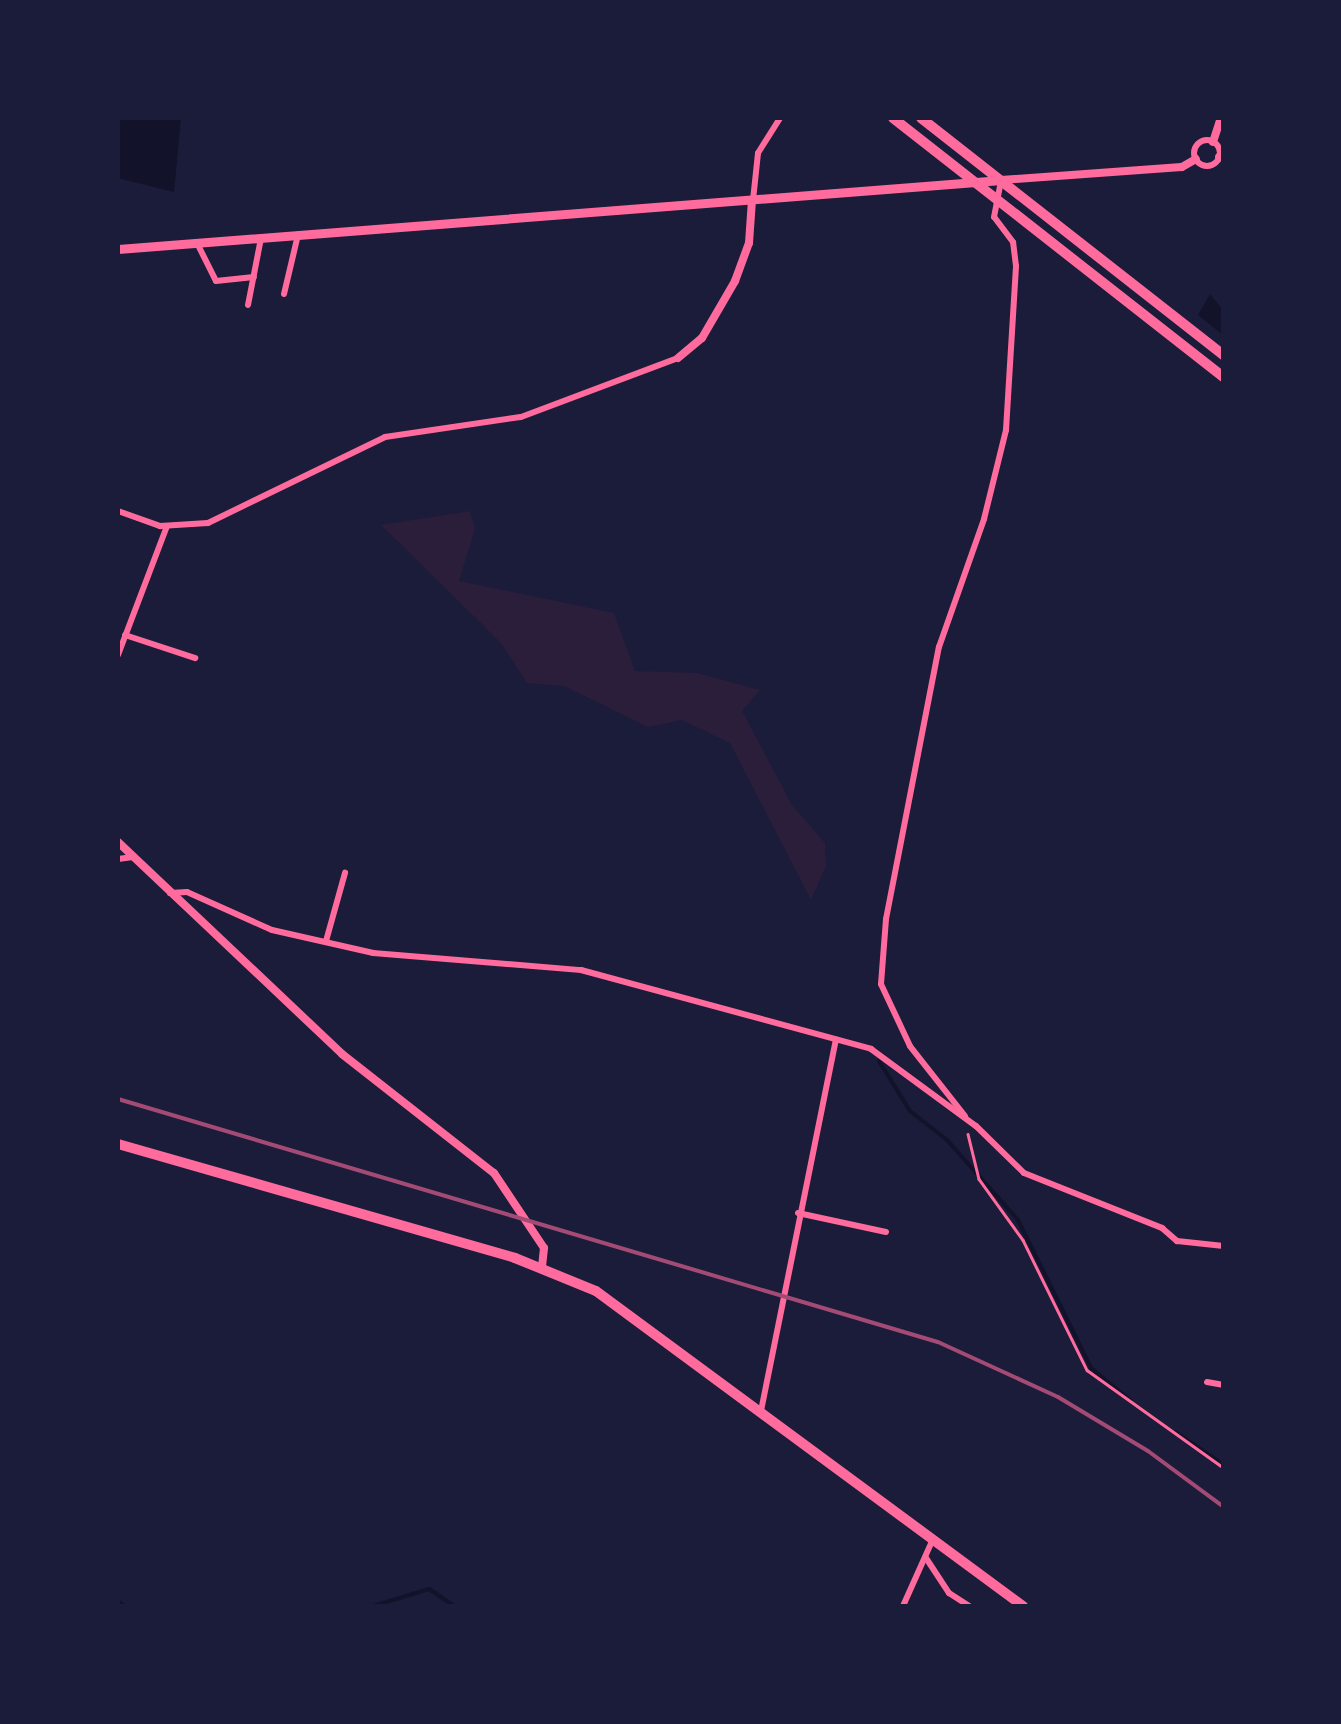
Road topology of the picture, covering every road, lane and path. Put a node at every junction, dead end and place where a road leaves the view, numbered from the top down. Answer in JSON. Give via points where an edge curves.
{"nodes":[{"id":1,"x":780,"y":118,"type":"edge"},
{"id":2,"x":893,"y":118,"type":"edge"},
{"id":3,"x":921,"y":118,"type":"edge"},
{"id":4,"x":1221,"y":118,"type":"edge"},
{"id":5,"x":1213,"y":142,"type":"junction"},
{"id":6,"x":1196,"y":158,"type":"junction"},
{"id":7,"x":1221,"y":158,"type":"edge"},
{"id":8,"x":1001,"y":180,"type":"junction"},
{"id":9,"x":974,"y":182,"type":"junction"},
{"id":10,"x":996,"y":199,"type":"junction"},
{"id":11,"x":752,"y":200,"type":"junction"},
{"id":12,"x":298,"y":235,"type":"junction"},
{"id":13,"x":261,"y":238,"type":"junction"},
{"id":14,"x":196,"y":243,"type":"junction"},
{"id":15,"x":118,"y":249,"type":"edge"},
{"id":16,"x":254,"y":277,"type":"junction"},
{"id":17,"x":284,"y":294,"type":"dead end"},
{"id":18,"x":248,"y":305,"type":"dead end"},
{"id":19,"x":1224,"y":356,"type":"edge"},
{"id":20,"x":678,"y":358,"type":"joint"},
{"id":21,"x":1224,"y":378,"type":"edge"},
{"id":22,"x":118,"y":510,"type":"edge"},
{"id":23,"x":167,"y":526,"type":"junction"},
{"id":24,"x":125,"y":635,"type":"junction"},
{"id":25,"x":118,"y":655,"type":"edge"},
{"id":26,"x":195,"y":658,"type":"dead end"},
{"id":27,"x":118,"y":842,"type":"edge"},
{"id":28,"x":133,"y":857,"type":"junction"},
{"id":29,"x":118,"y":859,"type":"edge"},
{"id":30,"x":345,"y":873,"type":"dead end"},
{"id":31,"x":170,"y":893,"type":"junction"},
{"id":32,"x":326,"y":941,"type":"junction"},
{"id":33,"x":836,"y":1039,"type":"junction"},
{"id":34,"x":966,"y":1119,"type":"junction"},
{"id":35,"x":118,"y":1144,"type":"edge"},
{"id":36,"x":798,"y":1213,"type":"junction"},
{"id":37,"x":886,"y":1232,"type":"dead end"},
{"id":38,"x":1224,"y":1246,"type":"edge"},
{"id":39,"x":542,"y":1267,"type":"junction"},
{"id":40,"x":1207,"y":1382,"type":"dead end"},
{"id":41,"x":1224,"y":1385,"type":"edge"},
{"id":42,"x":762,"y":1410,"type":"junction"},
{"id":43,"x":1224,"y":1468,"type":"edge"},
{"id":44,"x":933,"y":1539,"type":"junction"},
{"id":45,"x":925,"y":1557,"type":"junction"},
{"id":46,"x":903,"y":1606,"type":"edge"},
{"id":47,"x":969,"y":1606,"type":"edge"},
{"id":48,"x":1023,"y":1606,"type":"edge"}],
"edges":[{"from":1,"to":11,"type":"street","via":[[758,152]]},
{"from":2,"to":9,"type":"highway"},
{"from":3,"to":8,"type":"highway"},
{"from":4,"to":5,"type":"street"},
{"from":5,"to":6,"type":"street","via":[[1199,144]]},
{"from":5,"to":7,"type":"street"},
{"from":6,"to":7,"type":"street","via":[[1206,166]]},
{"from":6,"to":8,"type":"street","via":[[1182,168]]},
{"from":8,"to":9,"type":"main road"},
{"from":8,"to":10,"type":"street"},
{"from":8,"to":19,"type":"highway"},
{"from":9,"to":10,"type":"highway"},
{"from":9,"to":11,"type":"main road"},
{"from":10,"to":21,"type":"highway"},
{"from":10,"to":34,"type":"street","via":[[994,217],[1013,242],[1016,266],[1006,430],[984,520],[940,647],[886,920],[881,984],[910,1046]]},
{"from":11,"to":12,"type":"main road"},
{"from":11,"to":20,"type":"street","via":[[741,268],[711,325]]},
{"from":12,"to":13,"type":"main road"},
{"from":12,"to":17,"type":"street"},
{"from":13,"to":14,"type":"main road"},
{"from":13,"to":16,"type":"street"},
{"from":14,"to":15,"type":"main road"},
{"from":14,"to":16,"type":"street","via":[[216,281]]},
{"from":16,"to":18,"type":"street"},
{"from":20,"to":23,"type":"street","via":[[521,418],[384,437],[208,523]]},
{"from":22,"to":23,"type":"street"},
{"from":23,"to":24,"type":"street"},
{"from":24,"to":25,"type":"street"},
{"from":24,"to":26,"type":"street"},
{"from":27,"to":28,"type":"street"},
{"from":28,"to":29,"type":"street"},
{"from":28,"to":31,"type":"street"},
{"from":30,"to":32,"type":"street"},
{"from":31,"to":32,"type":"street","via":[[186,892],[239,919]]},
{"from":31,"to":39,"type":"street","via":[[342,1054],[494,1173],[544,1248]]},
{"from":32,"to":33,"type":"street","via":[[406,958],[581,970]]},
{"from":33,"to":34,"type":"street","via":[[887,1058]]},
{"from":33,"to":36,"type":"street"},
{"from":34,"to":38,"type":"street","via":[[1024,1173],[1162,1228],[1176,1241]]},
{"from":34,"to":43,"type":"path","via":[[980,1175],[1054,1294],[1087,1370]]},
{"from":35,"to":39,"type":"highway"},
{"from":36,"to":37,"type":"street"},
{"from":36,"to":42,"type":"street"},
{"from":39,"to":42,"type":"highway","via":[[596,1291]]},
{"from":40,"to":41,"type":"street"},
{"from":42,"to":44,"type":"highway"},
{"from":44,"to":45,"type":"street"},
{"from":44,"to":48,"type":"highway"},
{"from":45,"to":46,"type":"street"},
{"from":45,"to":47,"type":"street","via":[[950,1593]]}]}
